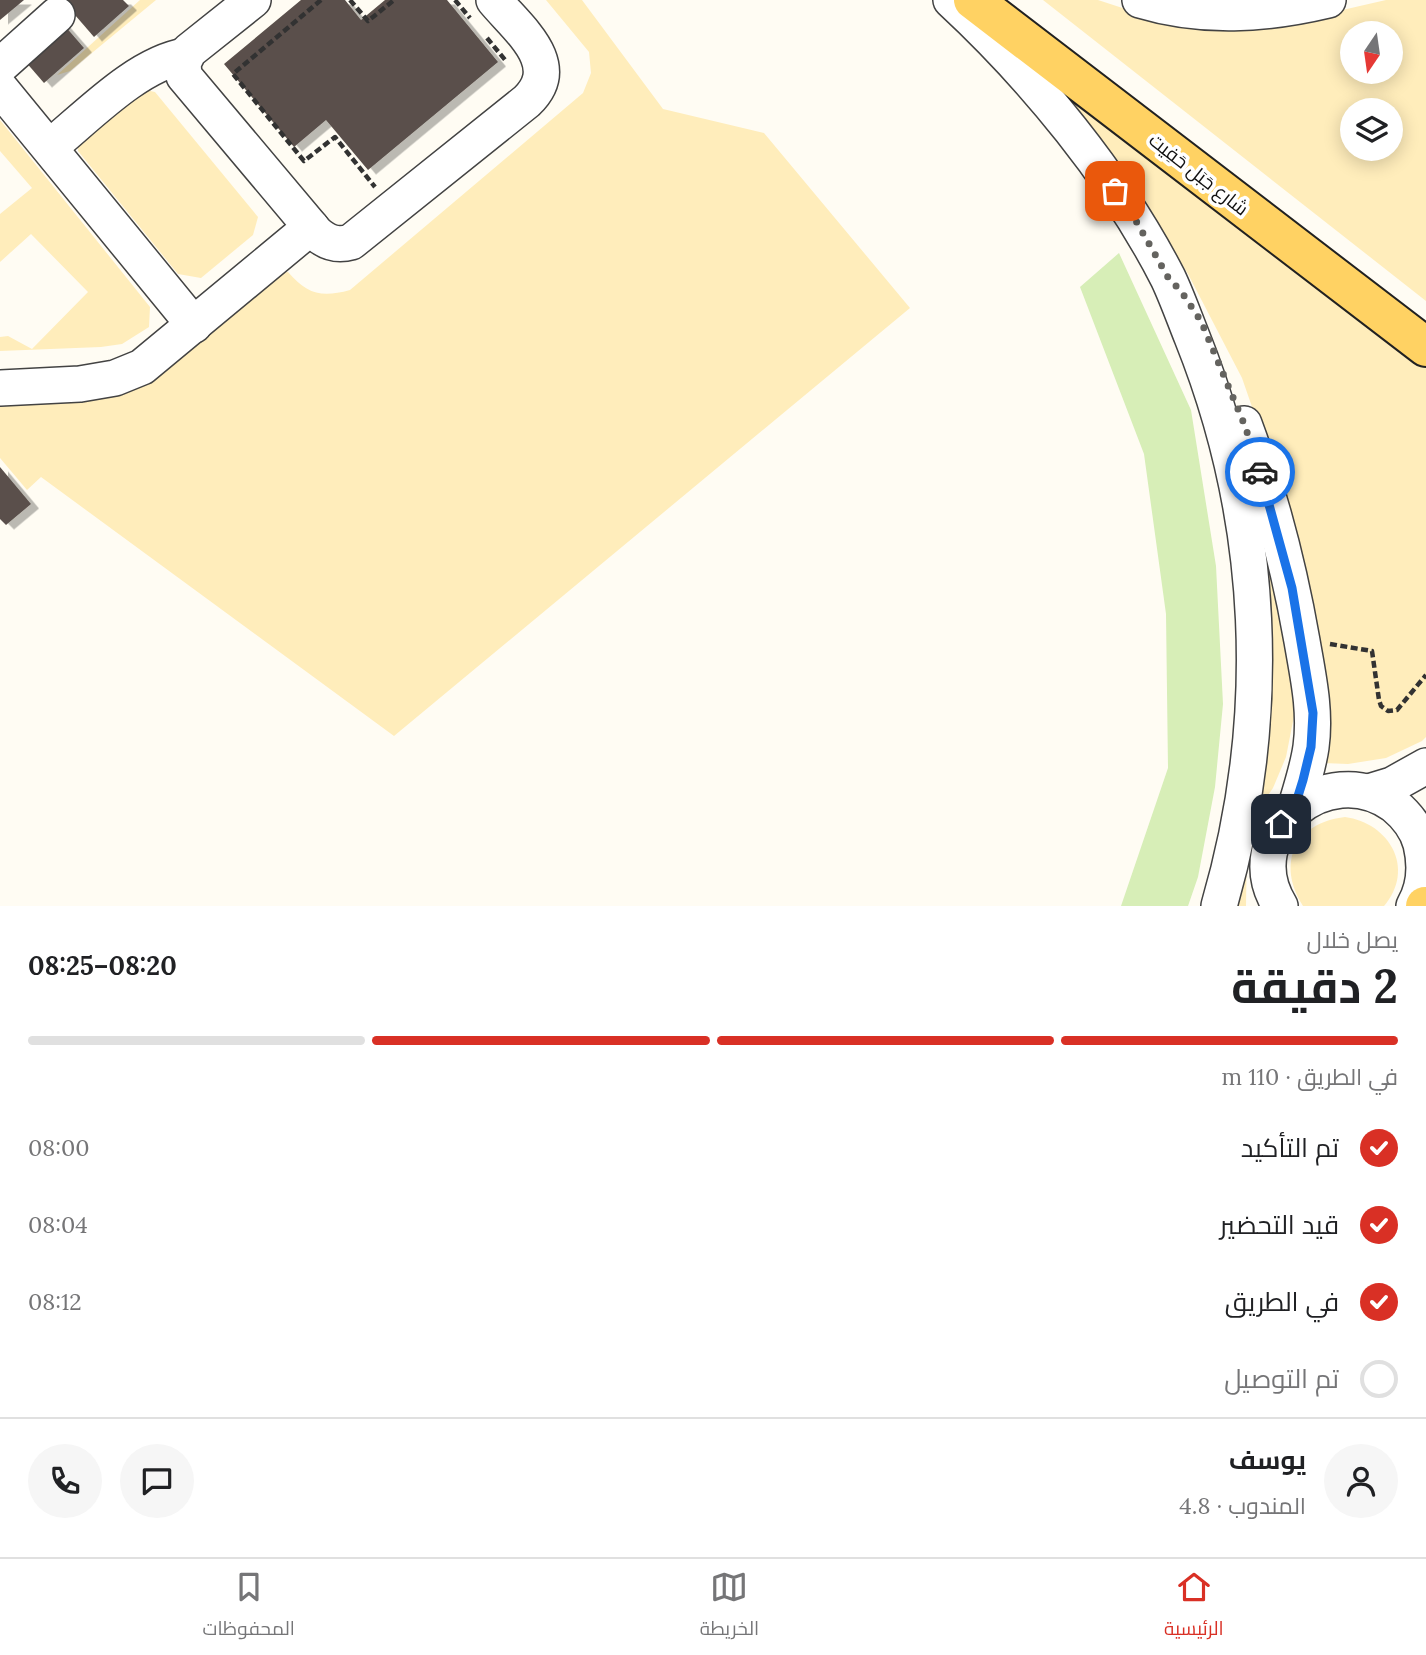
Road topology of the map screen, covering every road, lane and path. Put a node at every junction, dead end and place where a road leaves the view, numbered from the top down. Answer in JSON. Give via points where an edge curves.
{"nodes":[{"id":1,"x":253,"y":0,"type":"edge"},
{"id":2,"x":321,"y":0,"type":"edge"},
{"id":3,"x":350,"y":0,"type":"edge"},
{"id":4,"x":394,"y":0,"type":"edge"},
{"id":5,"x":494,"y":0,"type":"edge"},
{"id":6,"x":1007,"y":0,"type":"edge"},
{"id":7,"x":1140,"y":0,"type":"edge"},
{"id":8,"x":1328,"y":0,"type":"edge"},
{"id":9,"x":960,"y":2,"type":"edge"},
{"id":10,"x":57,"y":15,"type":"dead end"},
{"id":11,"x":185,"y":57,"type":"junction"},
{"id":12,"x":0,"y":66,"type":"edge"},
{"id":13,"x":0,"y":88,"type":"edge"},
{"id":14,"x":50,"y":148,"type":"junction"},
{"id":15,"x":376,"y":187,"type":"dead end"},
{"id":16,"x":311,"y":227,"type":"junction"},
{"id":17,"x":1169,"y":279,"type":"junction"},
{"id":18,"x":1426,"y":321,"type":"edge"},
{"id":19,"x":194,"y":325,"type":"junction"},
{"id":20,"x":1426,"y":347,"type":"edge"},
{"id":21,"x":0,"y":376,"type":"edge"},
{"id":22,"x":92,"y":381,"type":"junction"},
{"id":23,"x":0,"y":388,"type":"edge"},
{"id":24,"x":1302,"y":639,"type":"junction"},
{"id":25,"x":1426,"y":676,"type":"edge"},
{"id":26,"x":1426,"y":766,"type":"edge"},
{"id":27,"x":1368,"y":792,"type":"junction"},
{"id":28,"x":1294,"y":809,"type":"junction"},
{"id":29,"x":1425,"y":887,"type":"edge"},
{"id":30,"x":1272,"y":898,"type":"edge"},
{"id":31,"x":1219,"y":906,"type":"edge"},
{"id":32,"x":1414,"y":906,"type":"edge"}],
"edges":[{"from":1,"to":11,"type":"street"},
{"from":2,"to":15,"type":"path","via":[[233,74],[304,161],[335,137]]},
{"from":3,"to":4,"type":"path","via":[[368,21]]},
{"from":5,"to":16,"type":"street","via":[[538,52],[541,79],[533,95],[351,242],[330,242]]},
{"from":6,"to":18,"type":"main road","name":"شارع جَبَل حَفِيت"},
{"from":7,"to":8,"type":"street","via":[[1225,15],[1287,10]]},
{"from":9,"to":17,"type":"street","via":[[1084,148],[1131,212]]},
{"from":9,"to":20,"type":"main road","name":"شارع جَبَل حَفِيت"},
{"from":10,"to":12,"type":"street"},
{"from":11,"to":14,"type":"street","via":[[161,62],[139,74]]},
{"from":11,"to":16,"type":"street","via":[[184,76]]},
{"from":13,"to":14,"type":"street"},
{"from":14,"to":19,"type":"street"},
{"from":16,"to":19,"type":"street"},
{"from":17,"to":24,"type":"street","via":[[1201,321],[1245,426],[1283,551]]},
{"from":17,"to":31,"type":"street","via":[[1226,434],[1247,544],[1254,612],[1250,748]]},
{"from":19,"to":22,"type":"street","via":[[142,367]]},
{"from":21,"to":22,"type":"street","via":[[57,375]]},
{"from":22,"to":23,"type":"street"},
{"from":24,"to":25,"type":"path","via":[[1372,651],[1379,700],[1388,711],[1396,710]]},
{"from":24,"to":28,"type":"street","via":[[1313,713],[1311,747]]},
{"from":26,"to":27,"type":"street"},
{"from":27,"to":28,"type":"street","via":[[1329,791]]},
{"from":27,"to":29,"type":"street","via":[[1399,809],[1411,823],[1424,856]]},
{"from":28,"to":30,"type":"street","via":[[1273,842],[1269,861]]},
{"from":29,"to":32,"type":"street"}]}
